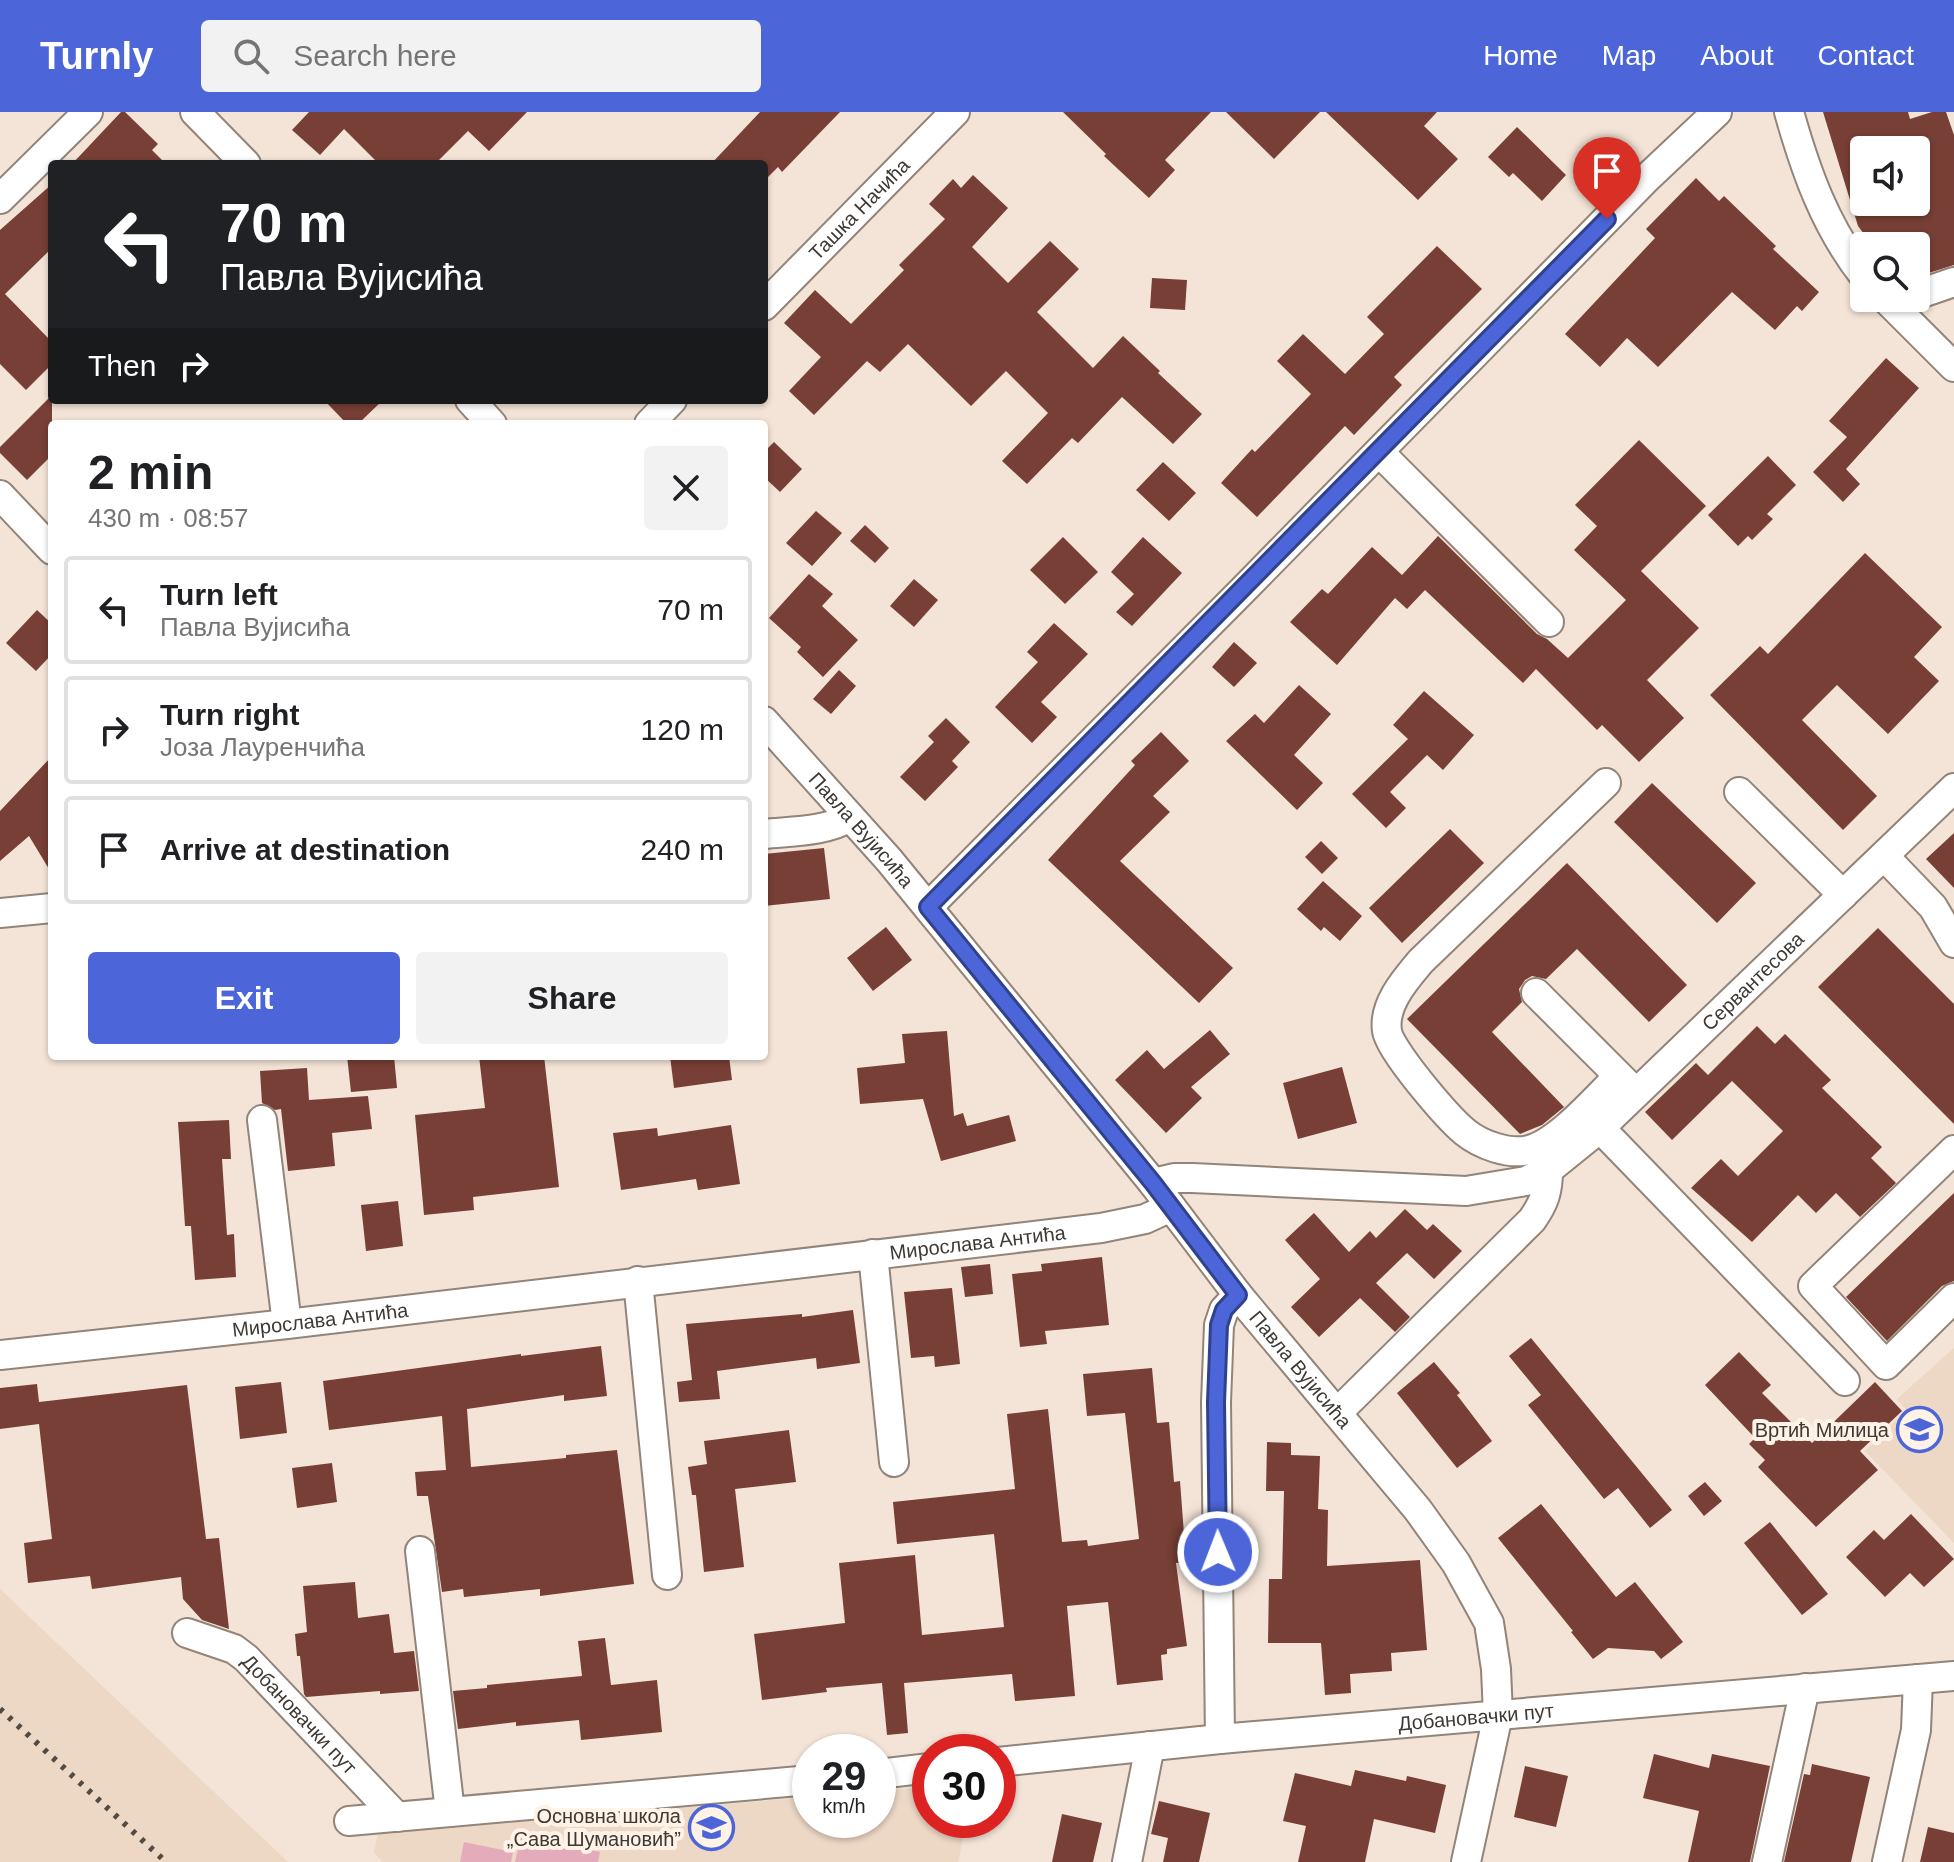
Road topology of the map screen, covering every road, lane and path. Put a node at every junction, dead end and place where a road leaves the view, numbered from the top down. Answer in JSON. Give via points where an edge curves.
{"nodes":[{"id":1,"x":88,"y":112,"type":"edge"},
{"id":2,"x":195,"y":112,"type":"edge"},
{"id":3,"x":955,"y":112,"type":"edge"},
{"id":4,"x":1717,"y":112,"type":"edge"},
{"id":5,"x":1789,"y":112,"type":"edge"},
{"id":6,"x":242,"y":160,"type":"edge"},
{"id":7,"x":0,"y":199,"type":"edge"},
{"id":8,"x":1850,"y":256,"type":"edge"},
{"id":9,"x":1954,"y":282,"type":"edge"},
{"id":10,"x":1930,"y":289,"type":"edge"},
{"id":11,"x":768,"y":302,"type":"edge"},
{"id":12,"x":1910,"y":312,"type":"edge"},
{"id":13,"x":1954,"y":367,"type":"edge"},
{"id":14,"x":474,"y":404,"type":"edge"},
{"id":15,"x":668,"y":404,"type":"edge"},
{"id":16,"x":488,"y":420,"type":"edge"},
{"id":17,"x":653,"y":420,"type":"edge"},
{"id":18,"x":1379,"y":452,"type":"junction"},
{"id":19,"x":0,"y":495,"type":"edge"},
{"id":20,"x":48,"y":546,"type":"edge"},
{"id":21,"x":1549,"y":622,"type":"dead end"},
{"id":22,"x":768,"y":725,"type":"edge"},
{"id":23,"x":1606,"y":783,"type":"dead end"},
{"id":24,"x":1954,"y":788,"type":"edge"},
{"id":25,"x":1739,"y":792,"type":"dead end"},
{"id":26,"x":850,"y":817,"type":"junction"},
{"id":27,"x":768,"y":834,"type":"edge"},
{"id":28,"x":1885,"y":857,"type":"junction"},
{"id":29,"x":1843,"y":895,"type":"junction"},
{"id":30,"x":928,"y":907,"type":"junction"},
{"id":31,"x":48,"y":908,"type":"edge"},
{"id":32,"x":0,"y":913,"type":"edge"},
{"id":33,"x":1954,"y":943,"type":"edge"},
{"id":34,"x":1536,"y":993,"type":"dead end"},
{"id":35,"x":1628,"y":1085,"type":"junction"},
{"id":36,"x":262,"y":1120,"type":"dead end"},
{"id":37,"x":1600,"y":1128,"type":"junction"},
{"id":38,"x":1954,"y":1150,"type":"edge"},
{"id":39,"x":1548,"y":1170,"type":"junction"},
{"id":40,"x":1153,"y":1183,"type":"junction"},
{"id":41,"x":1171,"y":1207,"type":"junction"},
{"id":42,"x":873,"y":1254,"type":"junction"},
{"id":43,"x":638,"y":1281,"type":"junction"},
{"id":44,"x":1238,"y":1295,"type":"junction"},
{"id":45,"x":1954,"y":1298,"type":"edge"},
{"id":46,"x":287,"y":1324,"type":"junction"},
{"id":47,"x":0,"y":1355,"type":"edge"},
{"id":48,"x":1845,"y":1381,"type":"dead end"},
{"id":49,"x":1337,"y":1413,"type":"junction"},
{"id":50,"x":894,"y":1462,"type":"dead end"},
{"id":51,"x":420,"y":1551,"type":"dead end"},
{"id":52,"x":667,"y":1575,"type":"dead end"},
{"id":53,"x":187,"y":1633,"type":"dead end"},
{"id":54,"x":1954,"y":1676,"type":"edge"},
{"id":55,"x":1918,"y":1679,"type":"junction"},
{"id":56,"x":1805,"y":1688,"type":"junction"},
{"id":57,"x":1498,"y":1715,"type":"junction"},
{"id":58,"x":1220,"y":1739,"type":"junction"},
{"id":59,"x":1150,"y":1746,"type":"junction"},
{"id":60,"x":1016,"y":1760,"type":"edge"},
{"id":61,"x":792,"y":1782,"type":"edge"},
{"id":62,"x":450,"y":1812,"type":"junction"},
{"id":63,"x":397,"y":1817,"type":"junction"},
{"id":64,"x":349,"y":1821,"type":"dead end"},
{"id":65,"x":1127,"y":1862,"type":"edge"},
{"id":66,"x":1466,"y":1862,"type":"edge"},
{"id":67,"x":1767,"y":1862,"type":"edge"},
{"id":68,"x":1887,"y":1862,"type":"edge"}],
"edges":[{"from":1,"to":7,"type":"street"},
{"from":2,"to":6,"type":"street"},
{"from":3,"to":11,"type":"street","name":"Ташка Начића"},
{"from":4,"to":18,"type":"street"},
{"from":5,"to":8,"type":"street","via":[[1819,203]]},
{"from":9,"to":10,"type":"street"},
{"from":12,"to":13,"type":"street"},
{"from":14,"to":16,"type":"street"},
{"from":15,"to":17,"type":"street"},
{"from":18,"to":21,"type":"street"},
{"from":18,"to":30,"type":"street"},
{"from":19,"to":20,"type":"street"},
{"from":22,"to":26,"type":"street","name":"Павла Вујисића"},
{"from":23,"to":35,"type":"street","via":[[1421,961],[1396,993],[1387,1030],[1405,1063],[1465,1131],[1507,1150],[1526,1151],[1550,1140]]},
{"from":24,"to":28,"type":"street","name":"Сервантесова"},
{"from":25,"to":29,"type":"street"},
{"from":26,"to":27,"type":"street","via":[[819,828]]},
{"from":26,"to":30,"type":"street","name":"Павла Вујисића"},
{"from":28,"to":29,"type":"street","name":"Сервантесова"},
{"from":28,"to":33,"type":"street","via":[[1933,907]]},
{"from":29,"to":35,"type":"street","name":"Сервантесова"},
{"from":30,"to":40,"type":"street","name":"Павла Вујисића"},
{"from":31,"to":32,"type":"street"},
{"from":34,"to":35,"type":"street"},
{"from":35,"to":37,"type":"street","name":"Сервантесова"},
{"from":36,"to":46,"type":"street"},
{"from":37,"to":39,"type":"street","name":"Сервантесова"},
{"from":37,"to":48,"type":"street"},
{"from":38,"to":45,"type":"street","via":[[1813,1286],[1886,1365]]},
{"from":39,"to":40,"type":"street","name":"Сервантесова","via":[[1526,1181],[1466,1191],[1192,1178]]},
{"from":39,"to":49,"type":"street","via":[[1544,1204],[1532,1220]]},
{"from":40,"to":41,"type":"street","name":"Павла Вујисића"},
{"from":41,"to":42,"type":"street","name":"Мирослава Антића","via":[[1113,1226]]},
{"from":41,"to":44,"type":"street","name":"Павла Вујисића"},
{"from":42,"to":43,"type":"street","name":"Мирослава Антића"},
{"from":42,"to":50,"type":"street"},
{"from":43,"to":46,"type":"street","name":"Мирослава Антића"},
{"from":43,"to":52,"type":"street"},
{"from":44,"to":49,"type":"street","name":"Павла Вујисића"},
{"from":44,"to":58,"type":"street","via":[[1219,1325]]},
{"from":46,"to":47,"type":"street","name":"Мирослава Антића"},
{"from":49,"to":57,"type":"street","name":"Павла Вујисића","via":[[1418,1510],[1480,1604],[1493,1642]]},
{"from":51,"to":62,"type":"street"},
{"from":53,"to":63,"type":"street","name":"Добановачки пут","via":[[246,1658]]},
{"from":54,"to":55,"type":"street","name":"Добановачки пут"},
{"from":55,"to":56,"type":"street","name":"Добановачки пут"},
{"from":55,"to":68,"type":"street","via":[[1916,1730]]},
{"from":56,"to":57,"type":"street","name":"Добановачки пут"},
{"from":56,"to":67,"type":"street"},
{"from":57,"to":58,"type":"street","name":"Добановачки пут"},
{"from":57,"to":66,"type":"street","name":"Павла Вујисића"},
{"from":58,"to":59,"type":"street","name":"Добановачки пут"},
{"from":59,"to":60,"type":"street","name":"Добановачки пут"},
{"from":59,"to":65,"type":"street"},
{"from":61,"to":62,"type":"street"},
{"from":62,"to":63,"type":"street"},
{"from":63,"to":64,"type":"street"}]}
